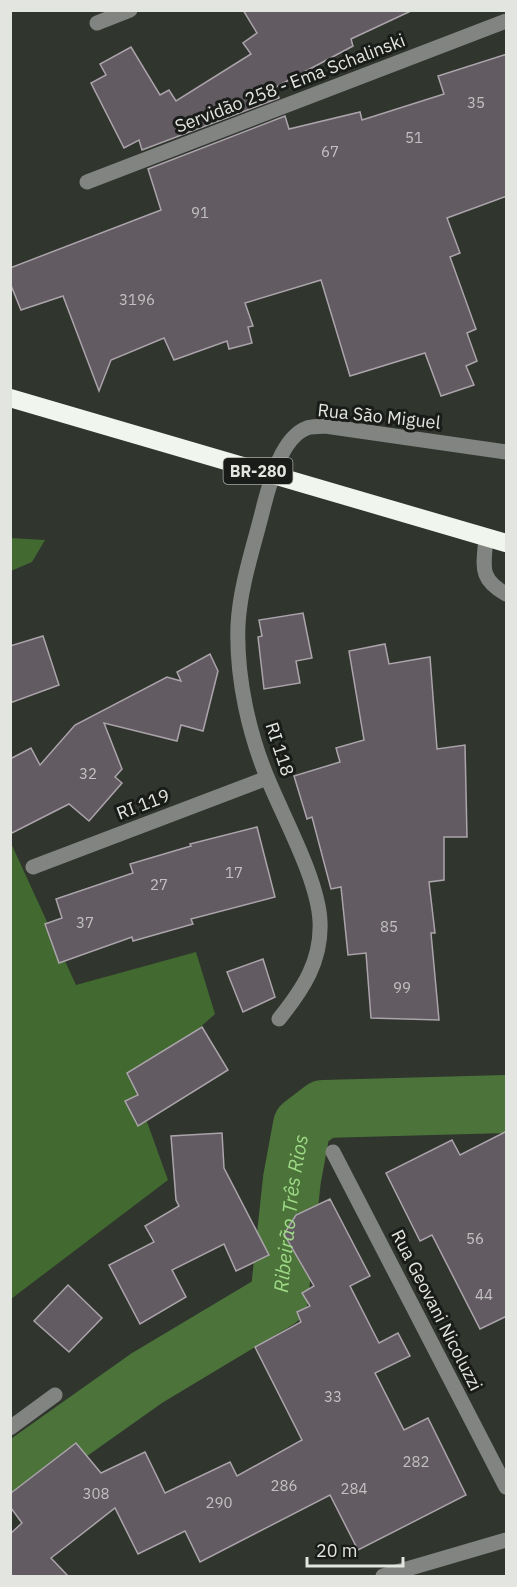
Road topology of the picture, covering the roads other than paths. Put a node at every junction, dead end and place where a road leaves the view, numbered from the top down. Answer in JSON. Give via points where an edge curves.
{"nodes":[{"id":1,"x":130,"y":10,"type":"edge"},
{"id":2,"x":507,"y":21,"type":"edge"},
{"id":3,"x":97,"y":23,"type":"dead end"},
{"id":4,"x":87,"y":182,"type":"dead end"},
{"id":5,"x":10,"y":398,"type":"edge"},
{"id":6,"x":507,"y":452,"type":"edge"},
{"id":7,"x":271,"y":475,"type":"junction"},
{"id":8,"x":486,"y":537,"type":"junction"},
{"id":9,"x":507,"y":543,"type":"edge"},
{"id":10,"x":507,"y":594,"type":"edge"},
{"id":11,"x":267,"y":778,"type":"junction"},
{"id":12,"x":33,"y":867,"type":"dead end"},
{"id":13,"x":279,"y":1018,"type":"dead end"},
{"id":14,"x":333,"y":1152,"type":"dead end"},
{"id":15,"x":55,"y":1395,"type":"dead end"},
{"id":16,"x":10,"y":1428,"type":"edge"},
{"id":17,"x":507,"y":1487,"type":"edge"},
{"id":18,"x":507,"y":1540,"type":"edge"},
{"id":19,"x":383,"y":1576,"type":"edge"}],
"edges":[{"from":1,"to":3,"type":"street"},
{"from":2,"to":4,"type":"street","name":"Servidão 258 - Ema Schalinski"},
{"from":5,"to":7,"type":"highway","number":"BR-280"},
{"from":6,"to":7,"type":"street","name":"Rua São Miguel","via":[[325,426],[307,428],[293,436]]},
{"from":7,"to":8,"type":"highway","number":"BR-280"},
{"from":7,"to":11,"type":"street","name":"RI 118","via":[[238,624],[242,689]]},
{"from":8,"to":9,"type":"highway","number":"BR-280"},
{"from":8,"to":10,"type":"street","via":[[487,579]]},
{"from":11,"to":12,"type":"street","name":"RI 119"},
{"from":11,"to":13,"type":"street","name":"RI 118","via":[[309,877],[320,919],[319,949],[312,970]]},
{"from":14,"to":17,"type":"street","name":"Rua Geovani Nicoluzzi"},
{"from":15,"to":16,"type":"street"},
{"from":18,"to":19,"type":"street"}]}
